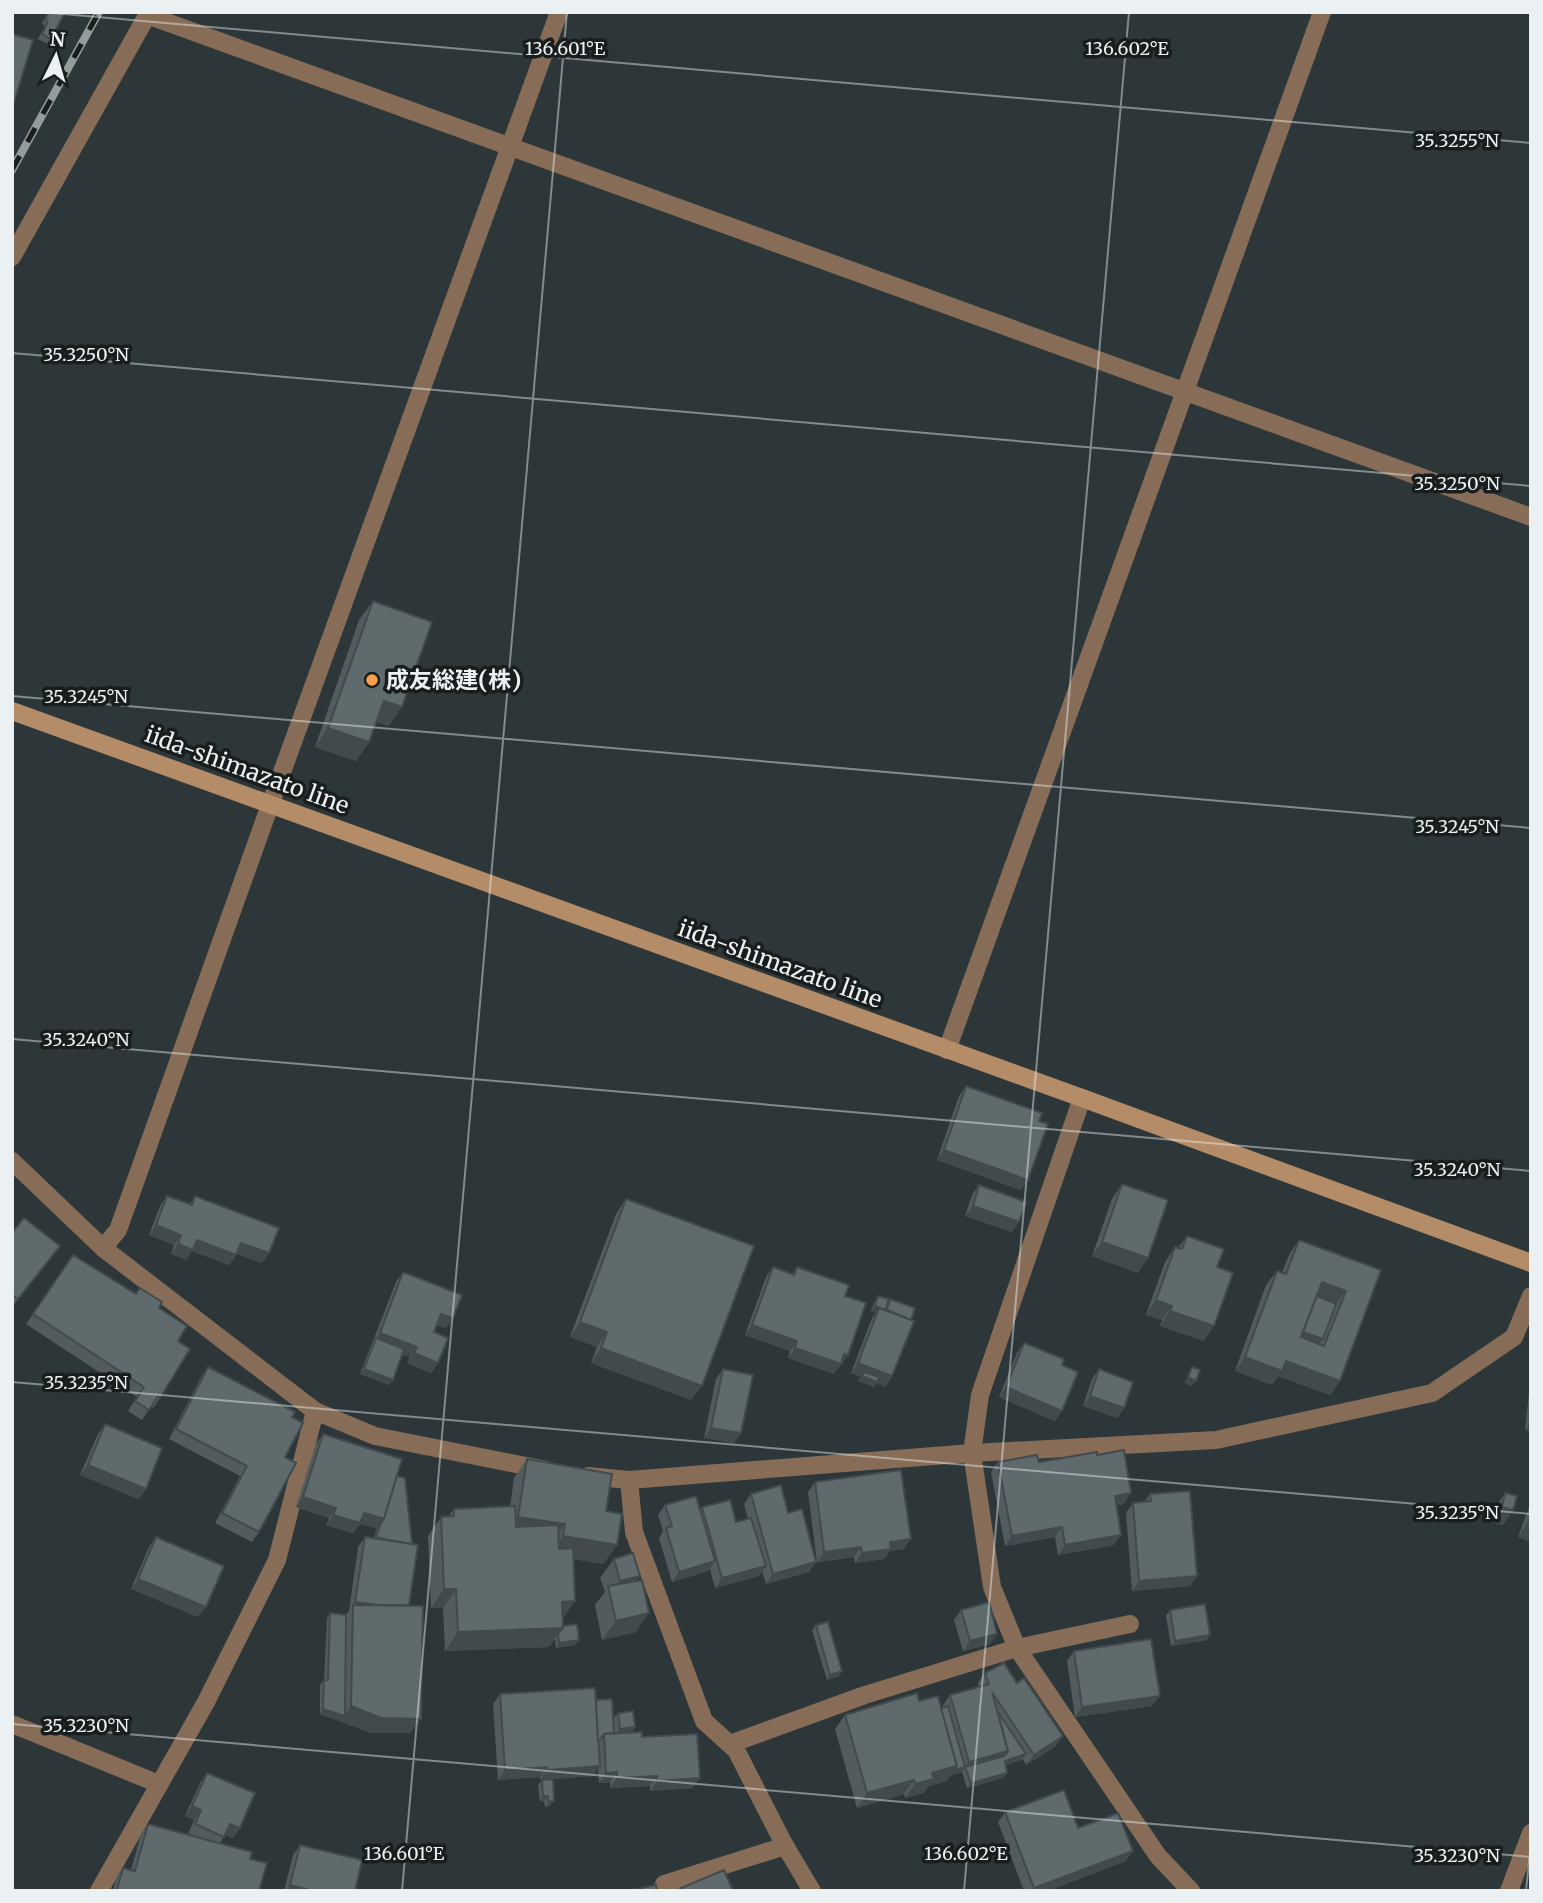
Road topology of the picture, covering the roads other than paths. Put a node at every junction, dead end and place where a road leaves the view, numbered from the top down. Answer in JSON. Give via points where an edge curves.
{"nodes":[{"id":1,"x":559,"y":12,"type":"edge"},
{"id":2,"x":1322,"y":12,"type":"edge"},
{"id":3,"x":148,"y":14,"type":"edge"},
{"id":4,"x":510,"y":147,"type":"junction"},
{"id":5,"x":12,"y":257,"type":"edge"},
{"id":6,"x":1185,"y":392,"type":"junction"},
{"id":7,"x":1531,"y":517,"type":"edge"},
{"id":8,"x":12,"y":711,"type":"edge"},
{"id":9,"x":270,"y":805,"type":"junction"},
{"id":10,"x":947,"y":1051,"type":"junction"},
{"id":11,"x":1082,"y":1098,"type":"junction"},
{"id":12,"x":12,"y":1161,"type":"edge"},
{"id":13,"x":103,"y":1248,"type":"junction"},
{"id":14,"x":1531,"y":1263,"type":"edge"},
{"id":15,"x":1531,"y":1296,"type":"edge"},
{"id":16,"x":316,"y":1411,"type":"junction"},
{"id":17,"x":972,"y":1453,"type":"junction"},
{"id":18,"x":629,"y":1480,"type":"junction"},
{"id":19,"x":1130,"y":1624,"type":"dead end"},
{"id":20,"x":1017,"y":1648,"type":"junction"},
{"id":21,"x":12,"y":1724,"type":"edge"},
{"id":22,"x":730,"y":1744,"type":"junction"},
{"id":23,"x":159,"y":1784,"type":"junction"},
{"id":24,"x":1531,"y":1833,"type":"edge"},
{"id":25,"x":784,"y":1844,"type":"junction"},
{"id":26,"x":99,"y":1891,"type":"edge"},
{"id":27,"x":666,"y":1891,"type":"edge"},
{"id":28,"x":812,"y":1891,"type":"edge"},
{"id":29,"x":1191,"y":1891,"type":"edge"},
{"id":30,"x":1509,"y":1891,"type":"edge"}],
"edges":[{"from":1,"to":4,"type":"street"},
{"from":2,"to":6,"type":"street"},
{"from":3,"to":4,"type":"street"},
{"from":3,"to":5,"type":"street"},
{"from":4,"to":6,"type":"street"},
{"from":4,"to":9,"type":"street"},
{"from":6,"to":7,"type":"street"},
{"from":6,"to":10,"type":"street"},
{"from":8,"to":9,"type":"main road","name":"iida-shimazato line"},
{"from":9,"to":10,"type":"main road","name":"iida-shimazato line"},
{"from":9,"to":13,"type":"street","via":[[118,1230]]},
{"from":10,"to":11,"type":"main road","name":"iida-shimazato line"},
{"from":11,"to":14,"type":"main road","name":"iida-shimazato line"},
{"from":11,"to":17,"type":"street","via":[[980,1395]]},
{"from":12,"to":13,"type":"street"},
{"from":13,"to":16,"type":"street"},
{"from":15,"to":17,"type":"street","via":[[1514,1337],[1432,1392],[1216,1440]]},
{"from":16,"to":18,"type":"street","via":[[374,1436],[565,1473]]},
{"from":16,"to":23,"type":"street","via":[[276,1560],[206,1702]]},
{"from":17,"to":18,"type":"street"},
{"from":17,"to":20,"type":"street","via":[[992,1587]]},
{"from":18,"to":22,"type":"street","via":[[634,1532],[704,1721]]},
{"from":19,"to":20,"type":"street"},
{"from":20,"to":22,"type":"street","via":[[864,1695]]},
{"from":20,"to":29,"type":"street","via":[[1158,1856]]},
{"from":21,"to":23,"type":"street"},
{"from":22,"to":25,"type":"street"},
{"from":23,"to":26,"type":"street"},
{"from":24,"to":30,"type":"street"},
{"from":25,"to":27,"type":"street","via":[[664,1884]]},
{"from":25,"to":28,"type":"street"}]}
